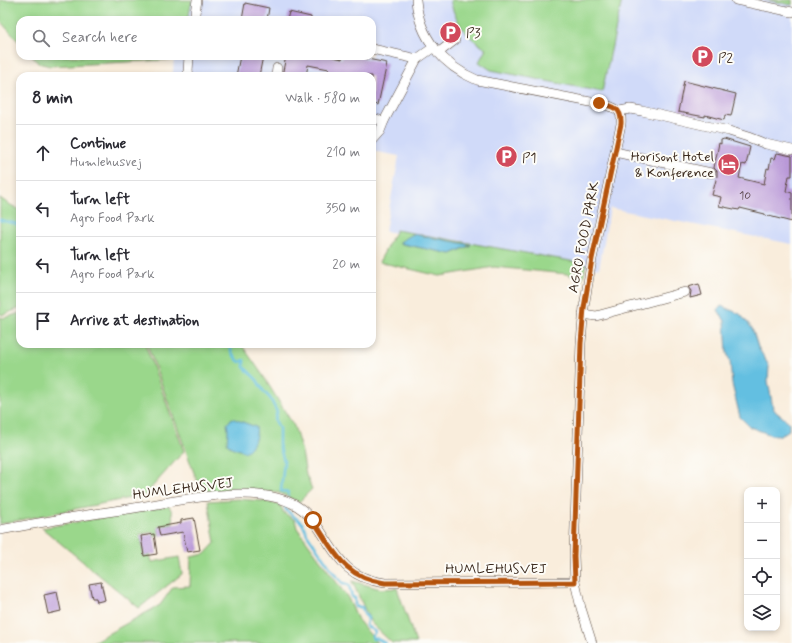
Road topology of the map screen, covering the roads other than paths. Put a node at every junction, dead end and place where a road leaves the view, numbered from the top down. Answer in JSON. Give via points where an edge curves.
{"nodes":[{"id":1,"x":197,"y":0,"type":"edge"},
{"id":2,"x":416,"y":0,"type":"edge"},
{"id":3,"x":736,"y":0,"type":"edge"},
{"id":4,"x":792,"y":12,"type":"edge"},
{"id":5,"x":195,"y":16,"type":"edge"},
{"id":6,"x":455,"y":40,"type":"dead end"},
{"id":7,"x":376,"y":50,"type":"edge"},
{"id":8,"x":436,"y":50,"type":"junction"},
{"id":9,"x":417,"y":59,"type":"junction"},
{"id":10,"x":189,"y":60,"type":"edge"},
{"id":11,"x":188,"y":72,"type":"edge"},
{"id":12,"x":620,"y":111,"type":"junction"},
{"id":13,"x":376,"y":119,"type":"edge"},
{"id":14,"x":384,"y":121,"type":"junction"},
{"id":15,"x":376,"y":136,"type":"edge"},
{"id":16,"x":792,"y":150,"type":"edge"},
{"id":17,"x":615,"y":152,"type":"junction"},
{"id":18,"x":711,"y":172,"type":"dead end"},
{"id":19,"x":685,"y":292,"type":"dead end"},
{"id":20,"x":583,"y":314,"type":"junction"},
{"id":21,"x":0,"y":530,"type":"edge"},
{"id":22,"x":575,"y":582,"type":"junction"},
{"id":23,"x":592,"y":643,"type":"edge"}],
"edges":[{"from":1,"to":5,"type":"street"},
{"from":2,"to":8,"type":"street","via":[[424,32]]},
{"from":3,"to":4,"type":"street"},
{"from":6,"to":8,"type":"street"},
{"from":7,"to":9,"type":"street"},
{"from":8,"to":9,"type":"street"},
{"from":8,"to":12,"type":"street","via":[[453,67],[477,80],[606,105]]},
{"from":9,"to":14,"type":"street"},
{"from":10,"to":11,"type":"street"},
{"from":12,"to":16,"type":"street","via":[[637,110],[729,131]]},
{"from":12,"to":17,"type":"street","name":"AGRO FOOD PARK","via":[[621,124]]},
{"from":13,"to":14,"type":"street"},
{"from":14,"to":15,"type":"street"},
{"from":17,"to":18,"type":"street"},
{"from":17,"to":20,"type":"street","name":"AGRO FOOD PARK"},
{"from":19,"to":20,"type":"street","via":[[596,316]]},
{"from":20,"to":22,"type":"street","name":"AGRO FOOD PARK"},
{"from":21,"to":22,"type":"street","name":"HUMLEHUSVEJ","via":[[206,497],[261,495],[290,502],[306,512],[348,569],[371,581]]},
{"from":22,"to":23,"type":"street","name":"AGRO FOOD PARK"}]}
